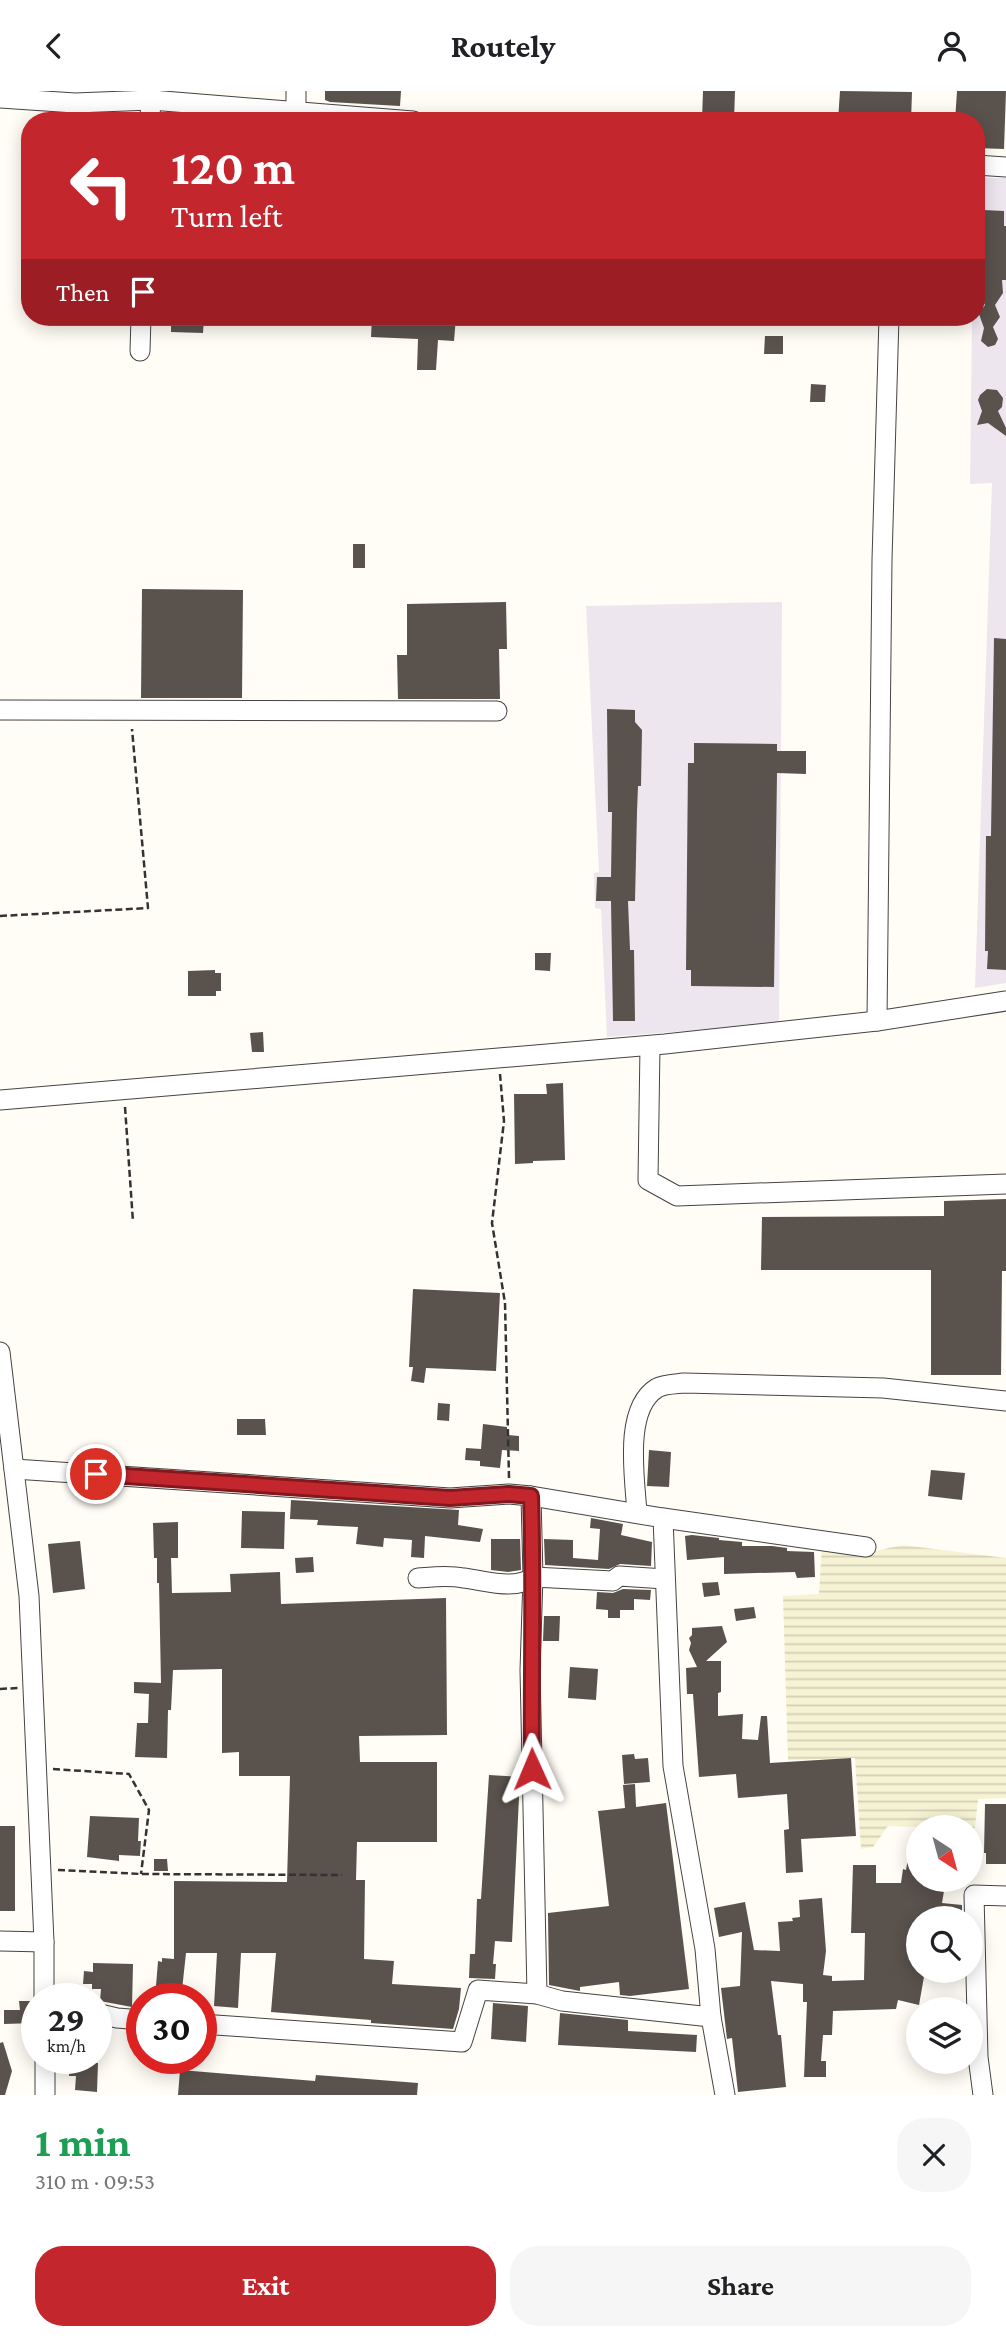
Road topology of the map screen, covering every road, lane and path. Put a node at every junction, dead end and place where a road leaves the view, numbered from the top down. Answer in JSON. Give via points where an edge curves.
{"nodes":[{"id":1,"x":296,"y":91,"type":"edge"},
{"id":2,"x":151,"y":95,"type":"edge"},
{"id":3,"x":0,"y":97,"type":"edge"},
{"id":4,"x":296,"y":112,"type":"joint"},
{"id":5,"x":985,"y":166,"type":"edge"},
{"id":6,"x":1006,"y":167,"type":"edge"},
{"id":7,"x":140,"y":326,"type":"edge"},
{"id":8,"x":888,"y":326,"type":"edge"},
{"id":9,"x":139,"y":351,"type":"dead end"},
{"id":10,"x":0,"y":710,"type":"edge"},
{"id":11,"x":131,"y":710,"type":"junction"},
{"id":12,"x":497,"y":711,"type":"dead end"},
{"id":13,"x":0,"y":916,"type":"edge"},
{"id":14,"x":1006,"y":1001,"type":"edge"},
{"id":15,"x":877,"y":1021,"type":"junction"},
{"id":16,"x":650,"y":1046,"type":"junction"},
{"id":17,"x":499,"y":1060,"type":"junction"},
{"id":18,"x":124,"y":1088,"type":"junction"},
{"id":19,"x":0,"y":1100,"type":"edge"},
{"id":20,"x":1006,"y":1184,"type":"edge"},
{"id":21,"x":133,"y":1222,"type":"dead end"},
{"id":22,"x":0,"y":1352,"type":"edge"},
{"id":23,"x":2,"y":1392,"type":"edge"},
{"id":24,"x":1006,"y":1401,"type":"edge"},
{"id":25,"x":14,"y":1468,"type":"junction"},
{"id":26,"x":509,"y":1494,"type":"junction"},
{"id":27,"x":531,"y":1496,"type":"junction"},
{"id":28,"x":637,"y":1513,"type":"junction"},
{"id":29,"x":663,"y":1518,"type":"junction"},
{"id":30,"x":866,"y":1547,"type":"dead end"},
{"id":31,"x":533,"y":1577,"type":"junction"},
{"id":32,"x":418,"y":1578,"type":"dead end"},
{"id":33,"x":665,"y":1579,"type":"junction"},
{"id":34,"x":36,"y":1768,"type":"junction"},
{"id":35,"x":40,"y":1869,"type":"junction"},
{"id":36,"x":141,"y":1874,"type":"junction"},
{"id":37,"x":342,"y":1875,"type":"dead end"},
{"id":38,"x":1006,"y":1896,"type":"edge"},
{"id":39,"x":0,"y":1941,"type":"edge"},
{"id":40,"x":44,"y":1942,"type":"junction"},
{"id":41,"x":44,"y":1983,"type":"edge"},
{"id":42,"x":537,"y":1994,"type":"junction"},
{"id":43,"x":712,"y":2017,"type":"junction"},
{"id":44,"x":217,"y":2025,"type":"edge"},
{"id":45,"x":45,"y":2074,"type":"edge"},
{"id":46,"x":45,"y":2095,"type":"edge"},
{"id":47,"x":725,"y":2095,"type":"edge"},
{"id":48,"x":983,"y":2095,"type":"edge"}],
"edges":[{"from":1,"to":4,"type":"street"},
{"from":2,"to":3,"type":"street","via":[[75,103]]},
{"from":2,"to":4,"type":"street"},
{"from":5,"to":6,"type":"street"},
{"from":7,"to":9,"type":"street"},
{"from":8,"to":15,"type":"street"},
{"from":10,"to":11,"type":"street"},
{"from":11,"to":12,"type":"street"},
{"from":11,"to":13,"type":"path","via":[[148,908]]},
{"from":14,"to":15,"type":"street"},
{"from":15,"to":16,"type":"street"},
{"from":16,"to":17,"type":"street"},
{"from":16,"to":20,"type":"street","via":[[648,1180],[677,1196]]},
{"from":17,"to":18,"type":"street"},
{"from":17,"to":26,"type":"path","via":[[504,1121],[492,1223],[505,1303]]},
{"from":18,"to":19,"type":"street"},
{"from":18,"to":21,"type":"path"},
{"from":22,"to":23,"type":"street"},
{"from":23,"to":25,"type":"street"},
{"from":24,"to":28,"type":"street","via":[[883,1388],[684,1383],[658,1387],[639,1407],[634,1442]]},
{"from":25,"to":26,"type":"street","via":[[450,1498]]},
{"from":25,"to":34,"type":"street","via":[[29,1596]]},
{"from":26,"to":27,"type":"street"},
{"from":27,"to":28,"type":"street"},
{"from":27,"to":31,"type":"street"},
{"from":28,"to":29,"type":"street"},
{"from":29,"to":30,"type":"street"},
{"from":29,"to":33,"type":"street"},
{"from":31,"to":32,"type":"street","via":[[526,1583]]},
{"from":31,"to":33,"type":"street"},
{"from":31,"to":42,"type":"street","via":[[530,1670]]},
{"from":33,"to":43,"type":"street","via":[[673,1766],[705,1949]]},
{"from":34,"to":35,"type":"street"},
{"from":34,"to":36,"type":"path","via":[[129,1774],[149,1809]]},
{"from":35,"to":36,"type":"path"},
{"from":35,"to":40,"type":"street"},
{"from":36,"to":37,"type":"path"},
{"from":38,"to":48,"type":"street","via":[[974,1895]]},
{"from":39,"to":40,"type":"street"},
{"from":40,"to":41,"type":"street"},
{"from":42,"to":43,"type":"street","via":[[562,2001]]},
{"from":42,"to":44,"type":"street","via":[[478,1990],[462,2042]]},
{"from":43,"to":47,"type":"street"},
{"from":45,"to":46,"type":"street"}]}
